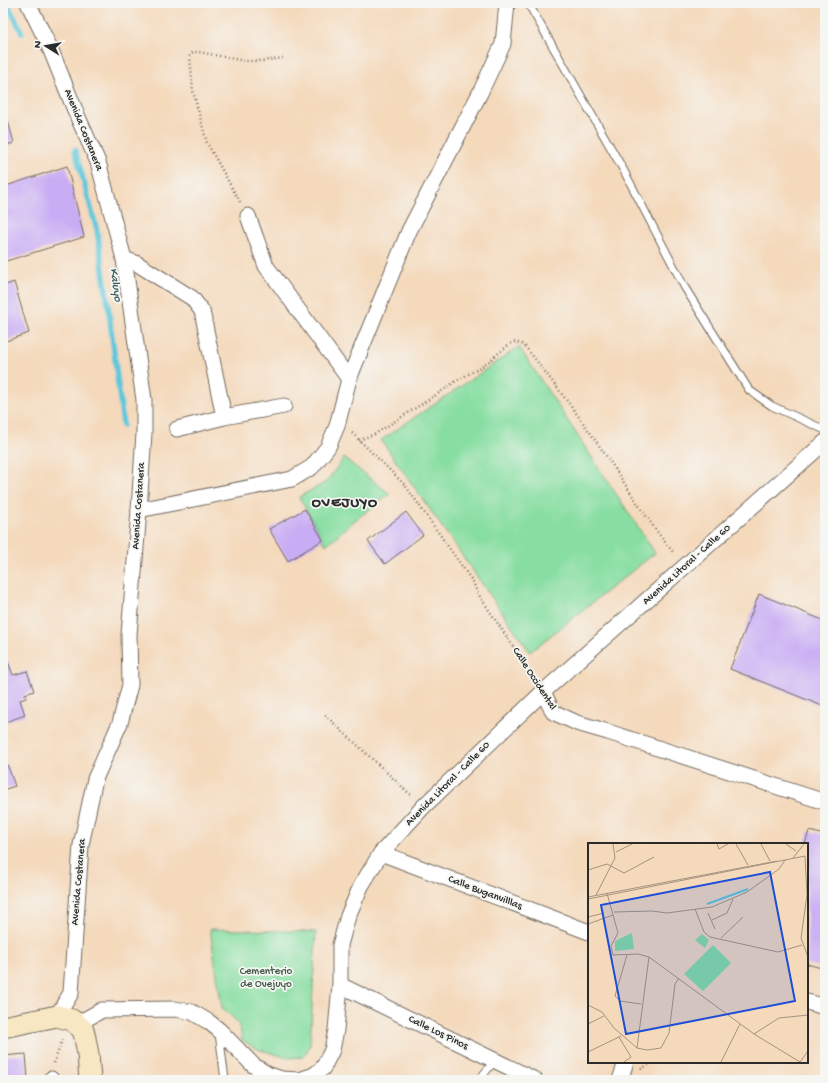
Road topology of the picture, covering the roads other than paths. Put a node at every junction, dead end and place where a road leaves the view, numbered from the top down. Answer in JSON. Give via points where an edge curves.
{"nodes":[{"id":1,"x":28,"y":3,"type":"edge"},
{"id":2,"x":506,"y":3,"type":"edge"},
{"id":3,"x":528,"y":3,"type":"edge"},
{"id":4,"x":248,"y":216,"type":"road end"},
{"id":5,"x":124,"y":259,"type":"junction"},
{"id":6,"x":349,"y":379,"type":"junction"},
{"id":7,"x":284,"y":406,"type":"dead end"},
{"id":8,"x":224,"y":418,"type":"junction"},
{"id":9,"x":177,"y":428,"type":"dead end"},
{"id":10,"x":825,"y":430,"type":"edge"},
{"id":11,"x":825,"y":442,"type":"edge"},
{"id":12,"x":139,"y":510,"type":"junction"},
{"id":13,"x":543,"y":692,"type":"junction"},
{"id":14,"x":825,"y":802,"type":"edge"},
{"id":15,"x":381,"y":853,"type":"junction"},
{"id":16,"x":588,"y":932,"type":"edge"},
{"id":17,"x":340,"y":985,"type":"junction"},
{"id":18,"x":808,"y":1002,"type":"edge"},
{"id":19,"x":825,"y":1007,"type":"edge"},
{"id":20,"x":57,"y":1016,"type":"junction"},
{"id":21,"x":78,"y":1024,"type":"junction"},
{"id":22,"x":3,"y":1027,"type":"edge"},
{"id":23,"x":219,"y":1030,"type":"junction"},
{"id":24,"x":495,"y":1060,"type":"junction"},
{"id":25,"x":626,"y":1063,"type":"edge"},
{"id":26,"x":90,"y":1080,"type":"edge"},
{"id":27,"x":225,"y":1080,"type":"edge"},
{"id":28,"x":479,"y":1080,"type":"edge"},
{"id":29,"x":535,"y":1080,"type":"edge"},
{"id":30,"x":620,"y":1080,"type":"edge"}],
"edges":[{"from":1,"to":5,"type":"street","name":"Avenida Costanera","via":[[50,48],[98,162]]},
{"from":2,"to":6,"type":"street","via":[[503,44],[409,230]]},
{"from":3,"to":10,"type":"lane","via":[[624,171],[685,288],[749,390],[772,406]]},
{"from":4,"to":6,"type":"street","via":[[266,266]]},
{"from":5,"to":8,"type":"street","via":[[136,263],[192,298],[202,311]]},
{"from":5,"to":12,"type":"street","name":"Avenida Costanera","via":[[144,400]]},
{"from":6,"to":12,"type":"street","via":[[337,426],[328,447],[312,467],[292,479]]},
{"from":7,"to":8,"type":"street"},
{"from":8,"to":9,"type":"street"},
{"from":11,"to":13,"type":"street","name":"Avenida Litoral - Calle 60"},
{"from":12,"to":20,"type":"street","name":"Avenida Costanera","via":[[129,635],[130,685],[120,723],[95,779],[81,845],[71,993]]},
{"from":13,"to":14,"type":"street","name":"Calle Occidental","via":[[553,712],[577,723]]},
{"from":13,"to":15,"type":"street","name":"Avenida Litoral - Calle 60","via":[[424,806]]},
{"from":15,"to":16,"type":"street","name":"Calle Buganvilllas"},
{"from":15,"to":17,"type":"street","name":"Avenida Litoral - Calle 60","via":[[348,916],[340,945]]},
{"from":17,"to":23,"type":"street","name":"Avenida Litoral - Calle 60","via":[[332,1050],[323,1068],[314,1075],[299,1080],[282,1079],[267,1074],[253,1065]]},
{"from":17,"to":24,"type":"street","name":"Calle Los Pinos"},
{"from":18,"to":19,"type":"street"},
{"from":20,"to":21,"type":"main road"},
{"from":20,"to":22,"type":"main road"},
{"from":21,"to":23,"type":"street","name":"Avenida Litoral - Calle 60","via":[[102,1010],[175,1009],[192,1012]]},
{"from":21,"to":26,"type":"main road","via":[[86,1038]]},
{"from":23,"to":27,"type":"lane"},
{"from":24,"to":28,"type":"lane"},
{"from":24,"to":29,"type":"street","name":"Calle Los Pinos"},
{"from":25,"to":30,"type":"street"}]}
